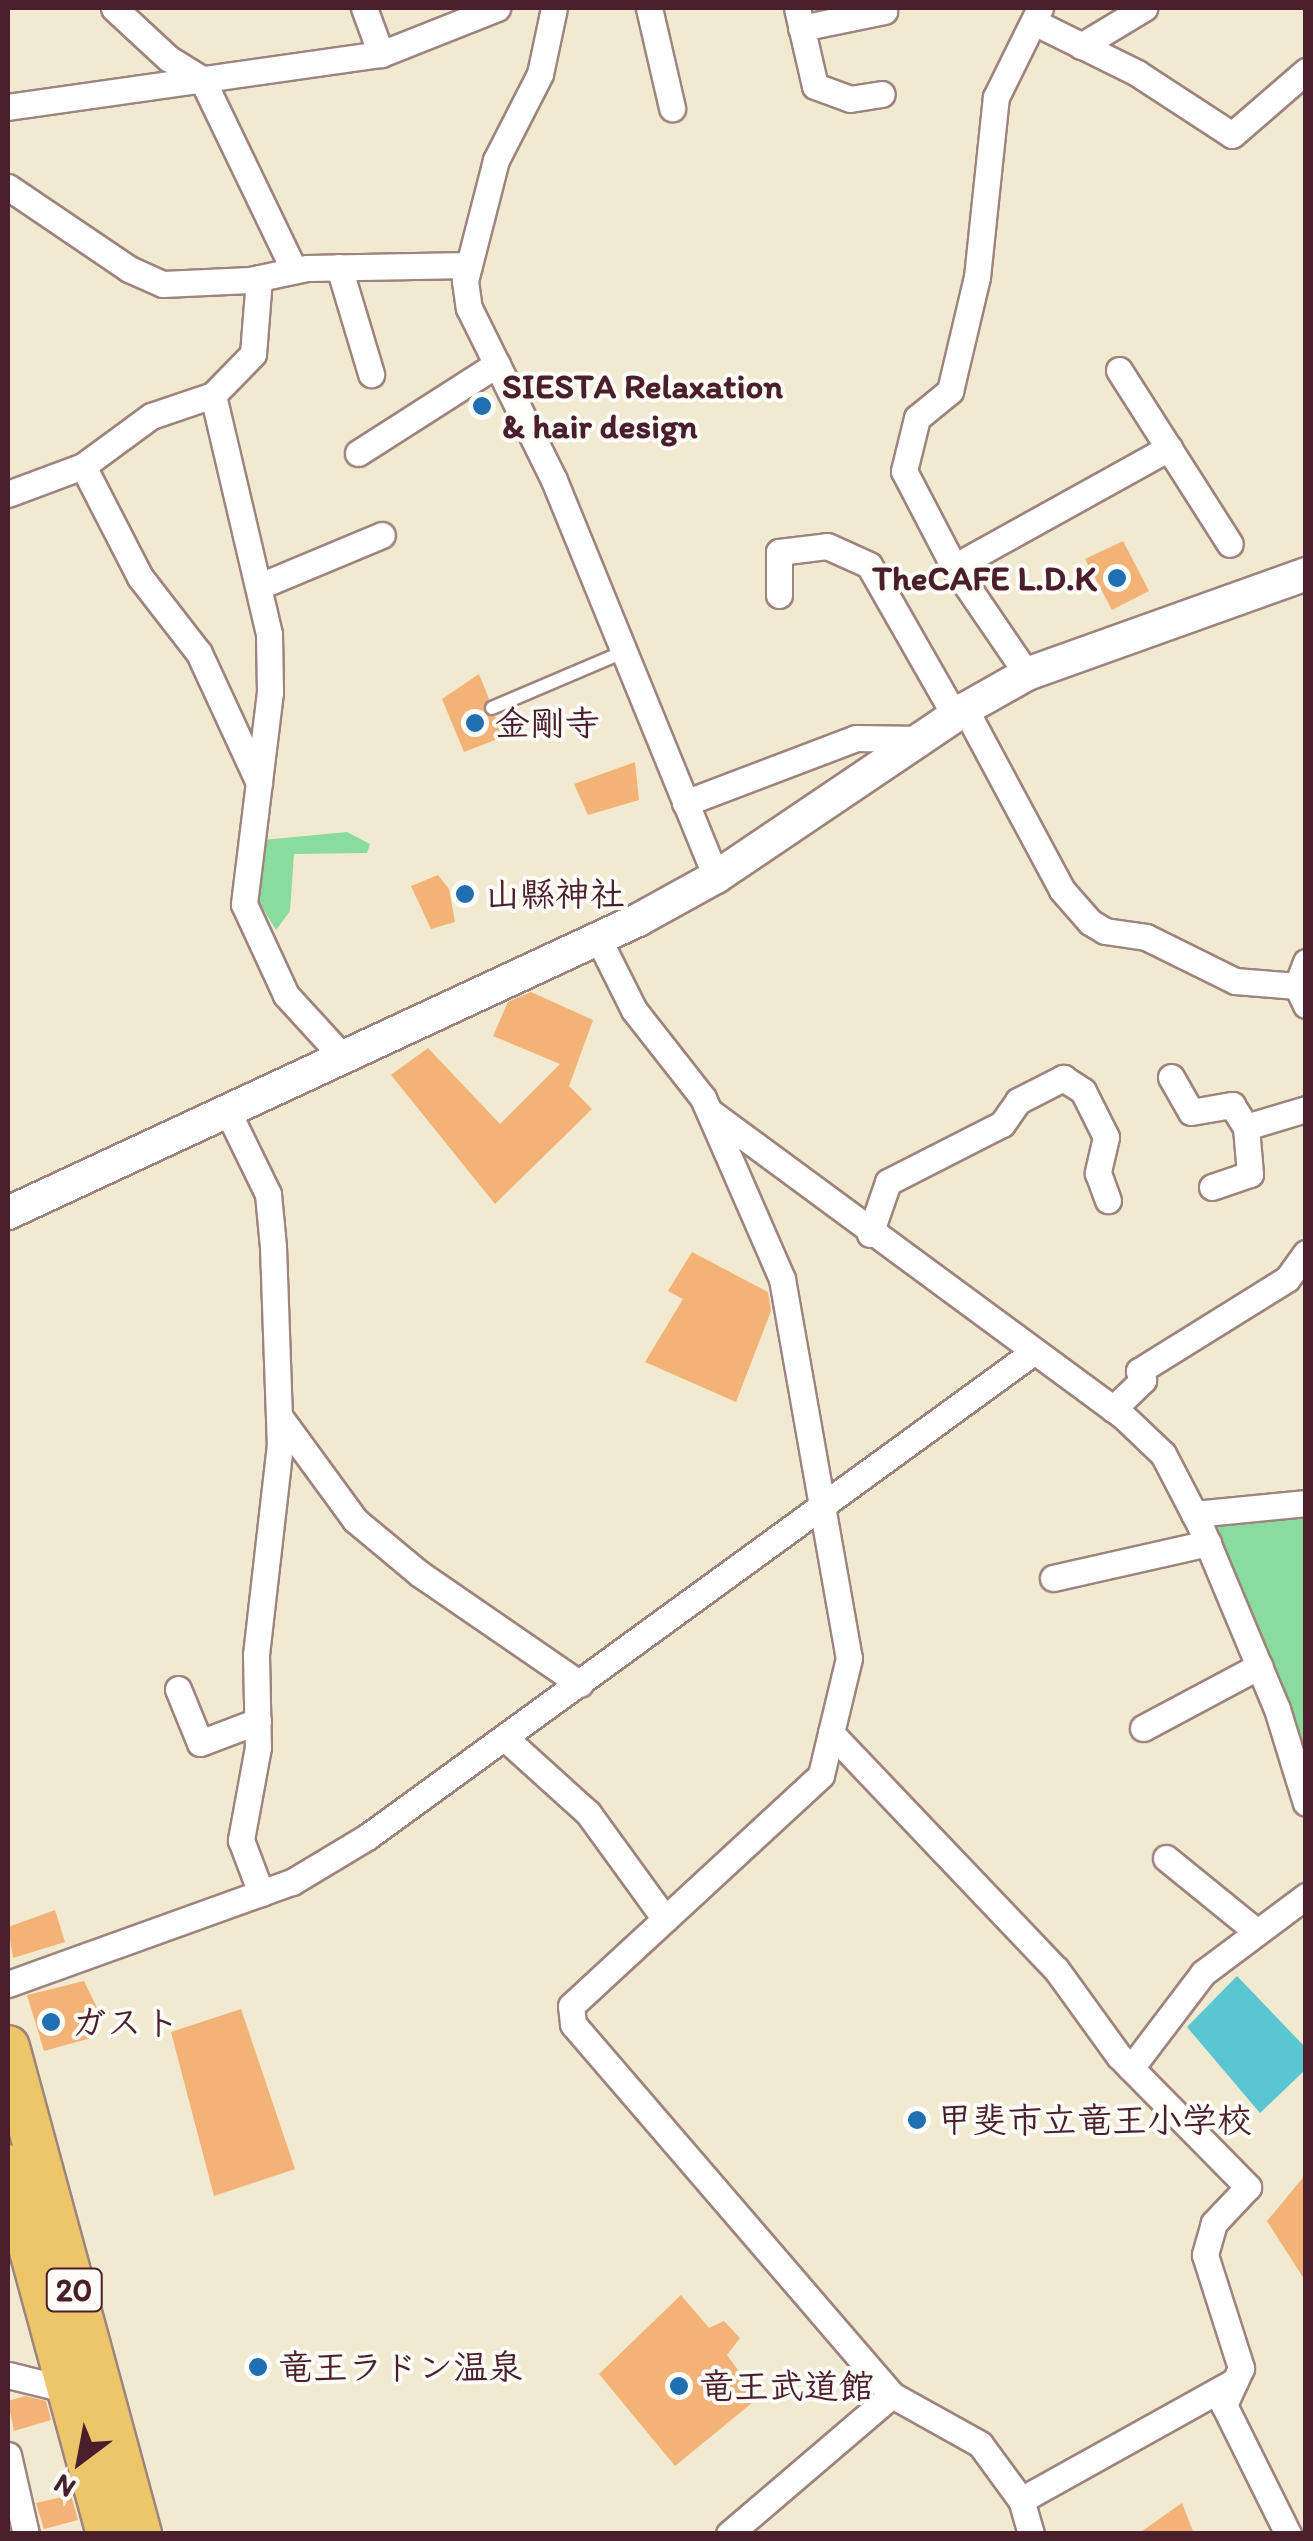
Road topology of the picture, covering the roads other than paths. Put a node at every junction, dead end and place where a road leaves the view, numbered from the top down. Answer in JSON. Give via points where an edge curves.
{"nodes":[{"id":1,"x":114,"y":8,"type":"edge"},
{"id":2,"x":364,"y":8,"type":"edge"},
{"id":3,"x":497,"y":8,"type":"edge"},
{"id":4,"x":554,"y":8,"type":"edge"},
{"id":5,"x":649,"y":8,"type":"edge"},
{"id":6,"x":1144,"y":8,"type":"edge"},
{"id":7,"x":884,"y":11,"type":"dead end"},
{"id":8,"x":1038,"y":16,"type":"edge"},
{"id":9,"x":799,"y":18,"type":"edge"},
{"id":10,"x":1082,"y":46,"type":"junction"},
{"id":11,"x":381,"y":54,"type":"junction"},
{"id":12,"x":1306,"y":71,"type":"edge"},
{"id":13,"x":202,"y":79,"type":"junction"},
{"id":14,"x":882,"y":94,"type":"dead end"},
{"id":15,"x":8,"y":107,"type":"edge"},
{"id":16,"x":672,"y":108,"type":"dead end"},
{"id":17,"x":8,"y":187,"type":"edge"},
{"id":18,"x":469,"y":266,"type":"junction"},
{"id":19,"x":339,"y":267,"type":"junction"},
{"id":20,"x":294,"y":270,"type":"junction"},
{"id":21,"x":259,"y":278,"type":"junction"},
{"id":22,"x":497,"y":364,"type":"junction"},
{"id":23,"x":1119,"y":370,"type":"dead end"},
{"id":24,"x":371,"y":374,"type":"dead end"},
{"id":25,"x":213,"y":395,"type":"junction"},
{"id":26,"x":1169,"y":448,"type":"junction"},
{"id":27,"x":358,"y":453,"type":"dead end"},
{"id":28,"x":83,"y":466,"type":"junction"},
{"id":29,"x":8,"y":494,"type":"edge"},
{"id":30,"x":382,"y":535,"type":"dead end"},
{"id":31,"x":1230,"y":544,"type":"dead end"},
{"id":32,"x":954,"y":568,"type":"junction"},
{"id":33,"x":1306,"y":574,"type":"edge"},
{"id":34,"x":260,"y":586,"type":"junction"},
{"id":35,"x":780,"y":594,"type":"dead end"},
{"id":36,"x":621,"y":653,"type":"junction"},
{"id":37,"x":1028,"y":674,"type":"junction"},
{"id":38,"x":492,"y":708,"type":"dead end"},
{"id":39,"x":960,"y":712,"type":"junction"},
{"id":40,"x":921,"y":738,"type":"junction"},
{"id":41,"x":259,"y":783,"type":"junction"},
{"id":42,"x":685,"y":803,"type":"junction"},
{"id":43,"x":716,"y":876,"type":"junction"},
{"id":44,"x":598,"y":938,"type":"junction"},
{"id":45,"x":1303,"y":984,"type":"edge"},
{"id":46,"x":340,"y":1054,"type":"junction"},
{"id":47,"x":1170,"y":1077,"type":"dead end"},
{"id":48,"x":1306,"y":1110,"type":"edge"},
{"id":49,"x":709,"y":1111,"type":"junction"},
{"id":50,"x":228,"y":1112,"type":"junction"},
{"id":51,"x":1246,"y":1126,"type":"junction"},
{"id":52,"x":1212,"y":1187,"type":"dead end"},
{"id":53,"x":1108,"y":1200,"type":"dead end"},
{"id":54,"x":8,"y":1213,"type":"edge"},
{"id":55,"x":870,"y":1234,"type":"junction"},
{"id":56,"x":1306,"y":1253,"type":"edge"},
{"id":57,"x":1032,"y":1353,"type":"junction"},
{"id":58,"x":1113,"y":1408,"type":"junction"},
{"id":59,"x":279,"y":1416,"type":"junction"},
{"id":60,"x":1306,"y":1503,"type":"edge"},
{"id":61,"x":822,"y":1504,"type":"junction"},
{"id":62,"x":1194,"y":1514,"type":"junction"},
{"id":63,"x":1208,"y":1543,"type":"junction"},
{"id":64,"x":1053,"y":1578,"type":"dead end"},
{"id":65,"x":1259,"y":1666,"type":"junction"},
{"id":66,"x":580,"y":1684,"type":"junction"},
{"id":67,"x":178,"y":1689,"type":"dead end"},
{"id":68,"x":258,"y":1721,"type":"junction"},
{"id":69,"x":1142,"y":1728,"type":"dead end"},
{"id":70,"x":831,"y":1733,"type":"junction"},
{"id":71,"x":506,"y":1738,"type":"junction"},
{"id":72,"x":1306,"y":1803,"type":"edge"},
{"id":73,"x":1166,"y":1858,"type":"dead end"},
{"id":74,"x":261,"y":1893,"type":"junction"},
{"id":75,"x":1306,"y":1896,"type":"edge"},
{"id":76,"x":666,"y":1919,"type":"junction"},
{"id":77,"x":1258,"y":1932,"type":"junction"},
{"id":78,"x":8,"y":1984,"type":"edge"},
{"id":79,"x":8,"y":2047,"type":"edge"},
{"id":80,"x":1131,"y":2068,"type":"junction"},
{"id":81,"x":8,"y":2166,"type":"edge"},
{"id":82,"x":8,"y":2375,"type":"edge"},
{"id":83,"x":1234,"y":2381,"type":"junction"},
{"id":84,"x":69,"y":2390,"type":"junction"},
{"id":85,"x":892,"y":2396,"type":"junction"},
{"id":86,"x":8,"y":2455,"type":"edge"},
{"id":87,"x":11,"y":2488,"type":"edge"},
{"id":88,"x":1021,"y":2500,"type":"junction"},
{"id":89,"x":26,"y":2534,"type":"edge"},
{"id":90,"x":108,"y":2534,"type":"edge"},
{"id":91,"x":140,"y":2534,"type":"edge"},
{"id":92,"x":729,"y":2534,"type":"edge"},
{"id":93,"x":1031,"y":2534,"type":"edge"},
{"id":94,"x":1288,"y":2534,"type":"edge"}],
"edges":[{"from":1,"to":13,"type":"street","via":[[168,58]]},
{"from":2,"to":11,"type":"street"},
{"from":3,"to":11,"type":"street"},
{"from":4,"to":18,"type":"street","via":[[540,74],[496,160]]},
{"from":5,"to":16,"type":"street"},
{"from":6,"to":10,"type":"street"},
{"from":7,"to":9,"type":"street"},
{"from":8,"to":10,"type":"street"},
{"from":8,"to":32,"type":"street","via":[[1016,47],[996,97],[977,276],[950,391],[917,418],[904,472]]},
{"from":9,"to":14,"type":"street","via":[[815,86],[850,99]]},
{"from":10,"to":12,"type":"street","via":[[1232,134]]},
{"from":11,"to":13,"type":"street"},
{"from":13,"to":15,"type":"street"},
{"from":13,"to":20,"type":"street"},
{"from":17,"to":21,"type":"street","via":[[128,269],[164,284]]},
{"from":18,"to":19,"type":"street"},
{"from":18,"to":22,"type":"street","via":[[469,308]]},
{"from":19,"to":20,"type":"street"},
{"from":19,"to":24,"type":"street"},
{"from":20,"to":21,"type":"street"},
{"from":21,"to":25,"type":"street","via":[[253,354]]},
{"from":22,"to":27,"type":"street"},
{"from":22,"to":36,"type":"street","via":[[554,480]]},
{"from":23,"to":26,"type":"street"},
{"from":25,"to":28,"type":"street","via":[[151,416]]},
{"from":25,"to":34,"type":"street"},
{"from":26,"to":31,"type":"street"},
{"from":26,"to":32,"type":"street"},
{"from":28,"to":29,"type":"street"},
{"from":28,"to":41,"type":"street","via":[[140,578],[199,653]]},
{"from":30,"to":34,"type":"street"},
{"from":32,"to":37,"type":"street"},
{"from":33,"to":37,"type":"street"},
{"from":34,"to":41,"type":"street","via":[[270,692]]},
{"from":35,"to":39,"type":"street","via":[[780,552],[827,546],[869,565]]},
{"from":36,"to":38,"type":"lane"},
{"from":36,"to":42,"type":"street"},
{"from":37,"to":39,"type":"street"},
{"from":39,"to":40,"type":"street"},
{"from":39,"to":45,"type":"street","via":[[1062,890],[1090,922],[1146,937],[1236,981]]},
{"from":40,"to":42,"type":"street","via":[[856,738]]},
{"from":40,"to":43,"type":"street"},
{"from":41,"to":46,"type":"street","via":[[244,904],[286,994]]},
{"from":42,"to":43,"type":"street"},
{"from":43,"to":44,"type":"street"},
{"from":44,"to":46,"type":"street"},
{"from":44,"to":49,"type":"street","via":[[634,1010]]},
{"from":46,"to":50,"type":"street"},
{"from":47,"to":51,"type":"street","via":[[1191,1112],[1232,1105]]},
{"from":48,"to":51,"type":"street"},
{"from":49,"to":55,"type":"street"},
{"from":49,"to":61,"type":"street","via":[[782,1279]]},
{"from":50,"to":54,"type":"street"},
{"from":50,"to":59,"type":"street","via":[[268,1194]]},
{"from":51,"to":52,"type":"street","via":[[1250,1174]]},
{"from":53,"to":55,"type":"street","via":[[1098,1173],[1106,1137],[1084,1090],[1064,1078],[1018,1101],[1002,1124],[888,1182]]},
{"from":55,"to":57,"type":"street"},
{"from":56,"to":58,"type":"street","via":[[1287,1279],[1139,1371],[1143,1380]]},
{"from":57,"to":58,"type":"street"},
{"from":57,"to":61,"type":"street"},
{"from":58,"to":62,"type":"street","via":[[1163,1454]]},
{"from":59,"to":66,"type":"street","via":[[355,1520],[420,1574]]},
{"from":59,"to":68,"type":"street","via":[[256,1655]]},
{"from":60,"to":62,"type":"street"},
{"from":61,"to":66,"type":"street"},
{"from":61,"to":70,"type":"street","via":[[849,1658]]},
{"from":62,"to":63,"type":"street"},
{"from":63,"to":64,"type":"street"},
{"from":63,"to":65,"type":"street"},
{"from":65,"to":69,"type":"street"},
{"from":65,"to":72,"type":"street"},
{"from":66,"to":71,"type":"street"},
{"from":67,"to":68,"type":"street","via":[[200,1743]]},
{"from":68,"to":74,"type":"street","via":[[241,1840]]},
{"from":70,"to":76,"type":"street","via":[[821,1775]]},
{"from":70,"to":80,"type":"street","via":[[1056,1969]]},
{"from":71,"to":74,"type":"street","via":[[367,1837]]},
{"from":71,"to":76,"type":"street","via":[[588,1813]]},
{"from":73,"to":77,"type":"street"},
{"from":74,"to":78,"type":"street"},
{"from":75,"to":77,"type":"street"},
{"from":76,"to":85,"type":"street","via":[[571,2006],[573,2024]]},
{"from":77,"to":80,"type":"street","via":[[1203,1973]]},
{"from":79,"to":91,"type":"highway","number":"20"},
{"from":80,"to":83,"type":"street","via":[[1248,2187],[1214,2223],[1206,2255],[1241,2368]]},
{"from":81,"to":84,"type":"highway","number":"20"},
{"from":82,"to":84,"type":"street"},
{"from":83,"to":88,"type":"street"},
{"from":83,"to":94,"type":"street","via":[[1224,2405]]},
{"from":84,"to":90,"type":"highway","number":"20"},
{"from":85,"to":88,"type":"street","via":[[980,2444]]},
{"from":85,"to":92,"type":"street"},
{"from":86,"to":87,"type":"street"},
{"from":87,"to":89,"type":"street"},
{"from":88,"to":93,"type":"street"}]}
